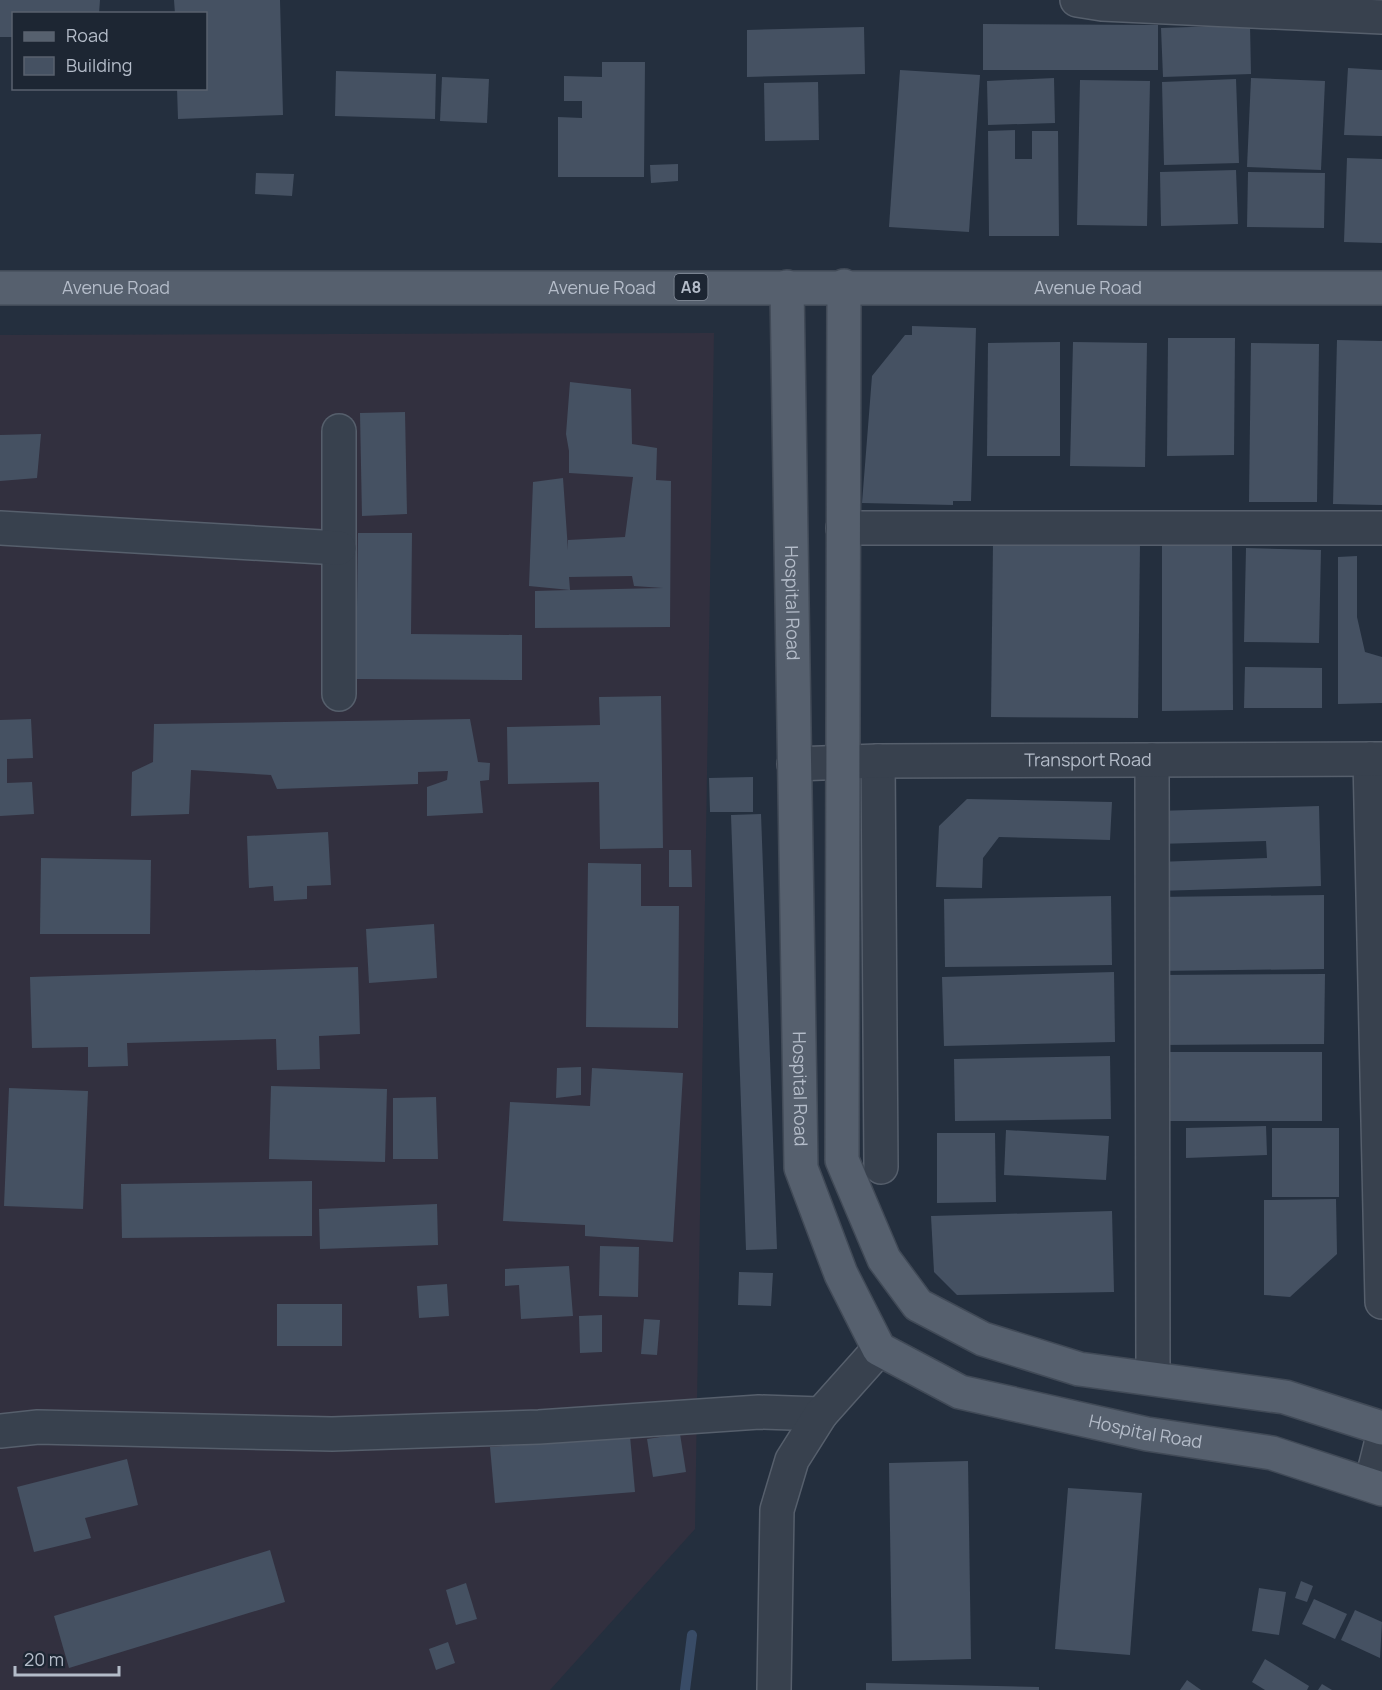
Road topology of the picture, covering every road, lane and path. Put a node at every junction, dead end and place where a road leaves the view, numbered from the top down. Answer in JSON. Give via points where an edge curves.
{"nodes":[{"id":1,"x":1077,"y":0,"type":"edge"},
{"id":2,"x":1382,"y":17,"type":"edge"},
{"id":3,"x":844,"y":286,"type":"junction"},
{"id":4,"x":787,"y":287,"type":"junction"},
{"id":5,"x":0,"y":288,"type":"edge"},
{"id":6,"x":1382,"y":288,"type":"edge"},
{"id":7,"x":339,"y":431,"type":"dead end"},
{"id":8,"x":0,"y":528,"type":"edge"},
{"id":9,"x":843,"y":528,"type":"junction"},
{"id":10,"x":1382,"y":528,"type":"edge"},
{"id":11,"x":339,"y":548,"type":"junction"},
{"id":12,"x":339,"y":694,"type":"dead end"},
{"id":13,"x":1376,"y":759,"type":"edge"},
{"id":14,"x":1152,"y":760,"type":"junction"},
{"id":15,"x":843,"y":761,"type":"junction"},
{"id":16,"x":878,"y":761,"type":"junction"},
{"id":17,"x":794,"y":764,"type":"junction"},
{"id":18,"x":881,"y":1167,"type":"dead end"},
{"id":19,"x":1382,"y":1302,"type":"edge"},
{"id":20,"x":879,"y":1349,"type":"junction"},
{"id":21,"x":1153,"y":1378,"type":"junction"},
{"id":22,"x":821,"y":1414,"type":"junction"},
{"id":23,"x":1382,"y":1428,"type":"edge"},
{"id":24,"x":0,"y":1431,"type":"edge"},
{"id":25,"x":1382,"y":1440,"type":"edge"},
{"id":26,"x":1377,"y":1486,"type":"edge"},
{"id":27,"x":774,"y":1690,"type":"edge"}],
"edges":[{"from":1,"to":2,"type":"street"},
{"from":3,"to":4,"type":"main road","name":"Avenue Road","number":"A8"},
{"from":3,"to":6,"type":"main road","name":"Avenue Road","number":"A8"},
{"from":3,"to":9,"type":"main road"},
{"from":4,"to":5,"type":"main road","name":"Avenue Road","number":"A8"},
{"from":4,"to":17,"type":"main road","name":"Hospital Road"},
{"from":7,"to":11,"type":"street"},
{"from":8,"to":11,"type":"street"},
{"from":9,"to":10,"type":"street"},
{"from":9,"to":15,"type":"main road"},
{"from":11,"to":12,"type":"street"},
{"from":13,"to":14,"type":"street","name":"Transport Road"},
{"from":13,"to":19,"type":"street"},
{"from":14,"to":16,"type":"street","name":"Transport Road"},
{"from":14,"to":21,"type":"street"},
{"from":15,"to":16,"type":"street","name":"Transport Road"},
{"from":15,"to":17,"type":"street","name":"Transport Road"},
{"from":15,"to":21,"type":"main road","via":[[842,1160],[884,1259],[918,1305],[983,1339],[1079,1369]]},
{"from":16,"to":18,"type":"street"},
{"from":17,"to":20,"type":"main road","name":"Hospital Road","via":[[801,1168],[841,1274]]},
{"from":20,"to":22,"type":"street"},
{"from":20,"to":26,"type":"main road","name":"Hospital Road","via":[[960,1392],[1147,1434],[1272,1453]]},
{"from":21,"to":23,"type":"main road","via":[[1286,1397]]},
{"from":22,"to":24,"type":"street","via":[[759,1412],[539,1427],[333,1434],[38,1427]]},
{"from":22,"to":27,"type":"street","via":[[792,1460],[777,1510]]},
{"from":25,"to":26,"type":"street"}]}
